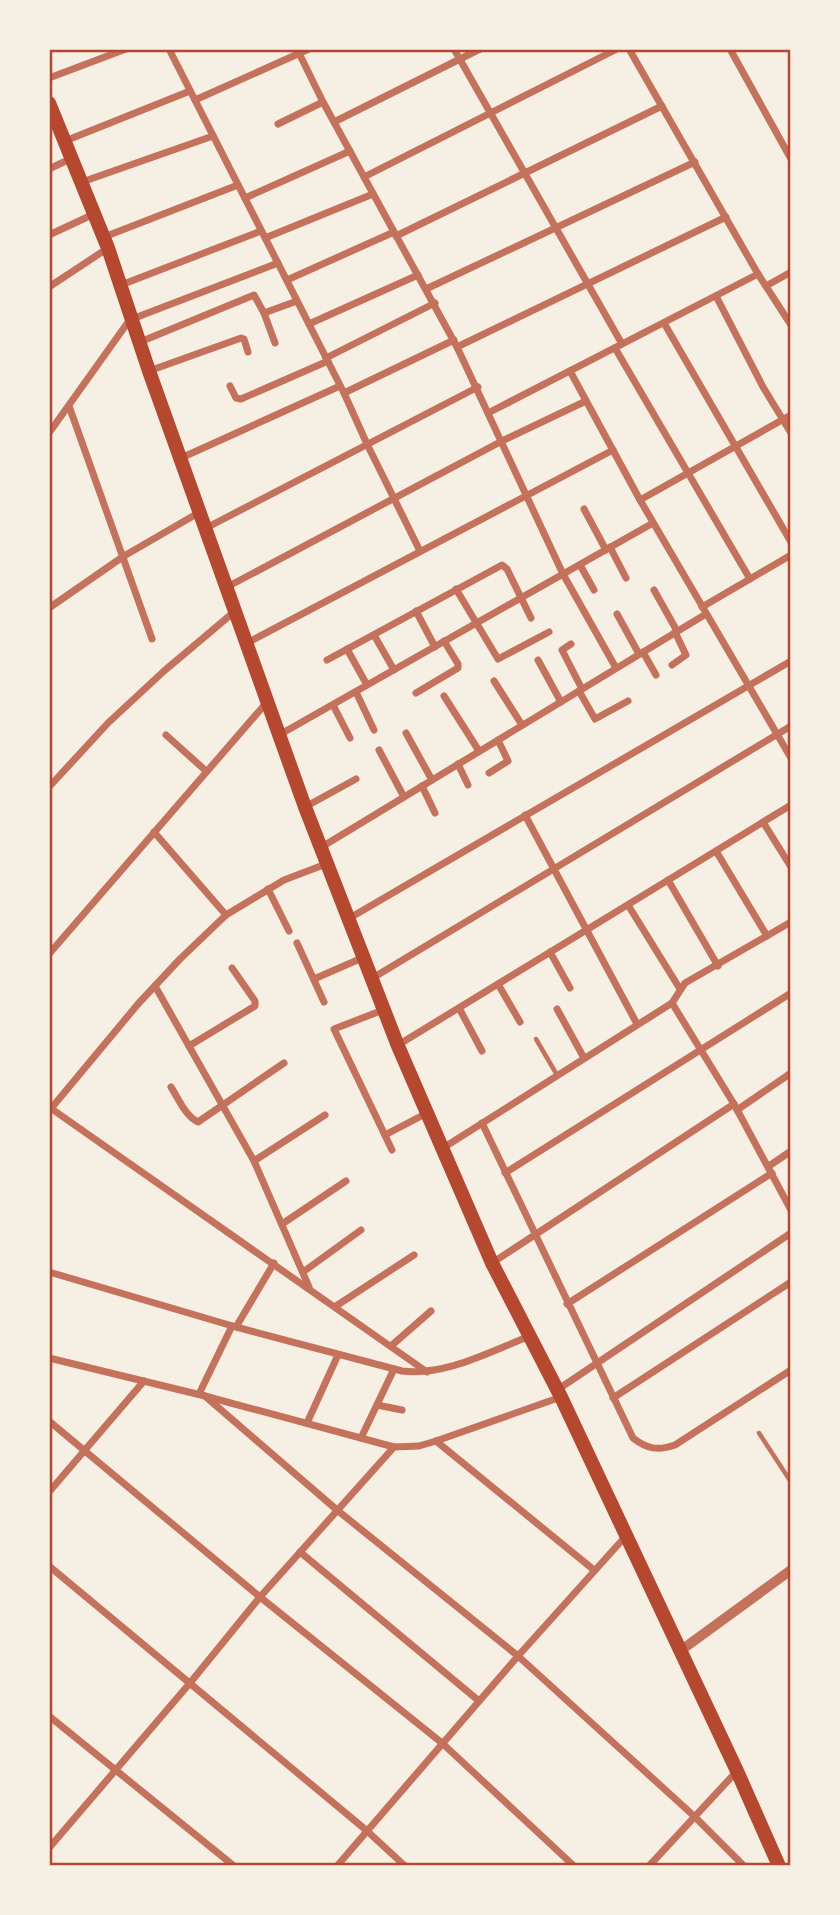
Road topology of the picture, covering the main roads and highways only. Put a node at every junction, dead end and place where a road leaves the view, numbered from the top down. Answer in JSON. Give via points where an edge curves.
{"nodes":[{"id":1,"x":49,"y":103,"type":"edge"},
{"id":2,"x":52,"y":119,"type":"edge"},
{"id":3,"x":779,"y":1866,"type":"edge"}],
"edges":[{"from":1,"to":2,"type":"main road"},
{"from":2,"to":3,"type":"main road","via":[[106,242],[267,702],[370,979],[492,1263],[559,1394]]}]}
